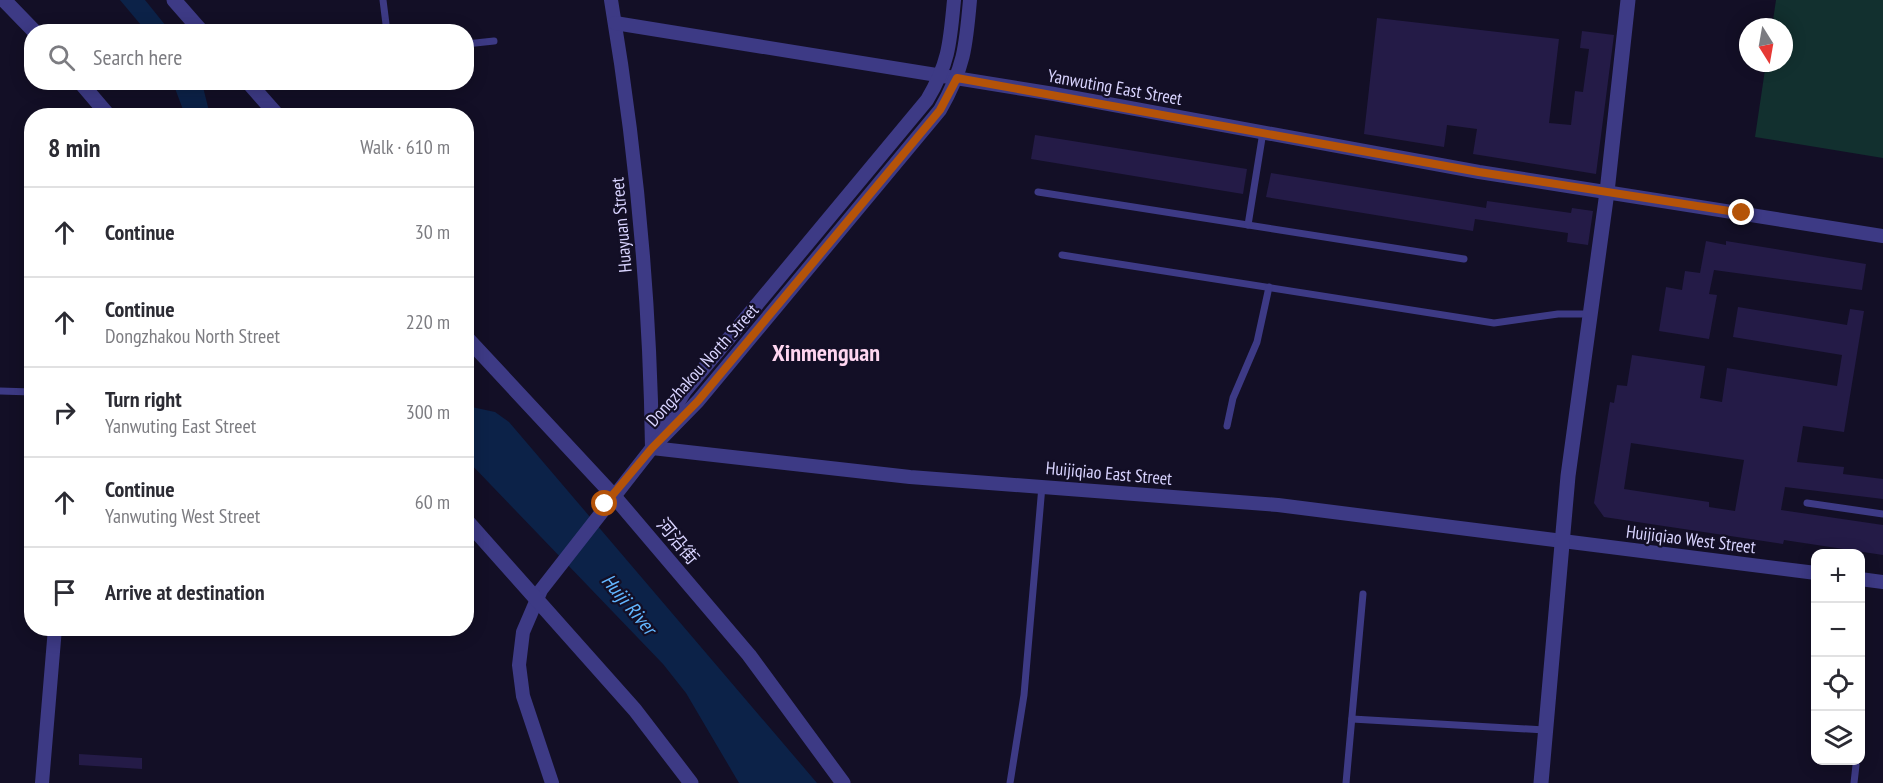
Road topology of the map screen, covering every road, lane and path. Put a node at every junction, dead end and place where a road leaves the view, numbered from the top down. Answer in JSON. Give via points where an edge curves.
{"nodes":[{"id":1,"x":4,"y":0,"type":"edge"},
{"id":2,"x":174,"y":0,"type":"edge"},
{"id":3,"x":383,"y":0,"type":"edge"},
{"id":4,"x":611,"y":0,"type":"edge"},
{"id":5,"x":954,"y":0,"type":"edge"},
{"id":6,"x":969,"y":0,"type":"edge"},
{"id":7,"x":1628,"y":0,"type":"edge"},
{"id":8,"x":615,"y":23,"type":"junction"},
{"id":9,"x":27,"y":24,"type":"edge"},
{"id":10,"x":195,"y":24,"type":"edge"},
{"id":11,"x":386,"y":24,"type":"edge"},
{"id":12,"x":494,"y":41,"type":"dead end"},
{"id":13,"x":474,"y":43,"type":"edge"},
{"id":14,"x":941,"y":76,"type":"junction"},
{"id":15,"x":957,"y":78,"type":"junction"},
{"id":16,"x":87,"y":90,"type":"edge"},
{"id":17,"x":255,"y":90,"type":"edge"},
{"id":18,"x":102,"y":108,"type":"edge"},
{"id":19,"x":271,"y":108,"type":"edge"},
{"id":20,"x":1263,"y":132,"type":"junction"},
{"id":21,"x":1038,"y":192,"type":"dead end"},
{"id":22,"x":1607,"y":192,"type":"junction"},
{"id":23,"x":1248,"y":225,"type":"junction"},
{"id":24,"x":1883,"y":236,"type":"edge"},
{"id":25,"x":1062,"y":255,"type":"dead end"},
{"id":26,"x":1464,"y":259,"type":"dead end"},
{"id":27,"x":1269,"y":287,"type":"junction"},
{"id":28,"x":1591,"y":314,"type":"junction"},
{"id":29,"x":474,"y":347,"type":"edge"},
{"id":30,"x":0,"y":391,"type":"edge"},
{"id":31,"x":24,"y":392,"type":"edge"},
{"id":32,"x":1227,"y":426,"type":"dead end"},
{"id":33,"x":652,"y":448,"type":"junction"},
{"id":34,"x":1042,"y":486,"type":"junction"},
{"id":35,"x":609,"y":499,"type":"junction"},
{"id":36,"x":1807,"y":503,"type":"dead end"},
{"id":37,"x":1883,"y":514,"type":"edge"},
{"id":38,"x":474,"y":529,"type":"edge"},
{"id":39,"x":1563,"y":540,"type":"junction"},
{"id":40,"x":1811,"y":572,"type":"edge"},
{"id":41,"x":1865,"y":580,"type":"edge"},
{"id":42,"x":1883,"y":582,"type":"edge"},
{"id":43,"x":1363,"y":594,"type":"dead end"},
{"id":44,"x":537,"y":598,"type":"junction"},
{"id":45,"x":54,"y":636,"type":"edge"},
{"id":46,"x":1352,"y":719,"type":"junction"},
{"id":47,"x":1545,"y":730,"type":"junction"},
{"id":48,"x":1856,"y":765,"type":"dead end"},
{"id":49,"x":42,"y":783,"type":"edge"},
{"id":50,"x":552,"y":783,"type":"edge"},
{"id":51,"x":691,"y":783,"type":"edge"},
{"id":52,"x":843,"y":783,"type":"edge"},
{"id":53,"x":1010,"y":783,"type":"edge"},
{"id":54,"x":1346,"y":783,"type":"edge"},
{"id":55,"x":1541,"y":783,"type":"edge"},
{"id":56,"x":1854,"y":783,"type":"edge"}],
"edges":[{"from":1,"to":9,"type":"street"},
{"from":2,"to":10,"type":"street"},
{"from":3,"to":11,"type":"lane"},
{"from":4,"to":8,"type":"street","name":"Huayuan Street"},
{"from":5,"to":14,"type":"street","name":"Dongzhakou North Street","via":[[949,53]]},
{"from":6,"to":15,"type":"street","name":"Dongzhakou North Street","via":[[965,55]]},
{"from":7,"to":22,"type":"street"},
{"from":8,"to":14,"type":"street","name":"Yanwuting East Street"},
{"from":8,"to":33,"type":"street","name":"Huayuan Street","via":[[640,228]]},
{"from":12,"to":13,"type":"lane"},
{"from":14,"to":15,"type":"street","name":"Yanwuting East Street"},
{"from":14,"to":33,"type":"street","name":"Dongzhakou North Street","via":[[927,100],[685,391]]},
{"from":15,"to":20,"type":"street","name":"Yanwuting East Street"},
{"from":15,"to":33,"type":"street","name":"Dongzhakou North Street","via":[[940,110],[698,401]]},
{"from":16,"to":18,"type":"street"},
{"from":17,"to":19,"type":"street"},
{"from":20,"to":22,"type":"street","name":"Yanwuting East Street"},
{"from":20,"to":23,"type":"lane"},
{"from":21,"to":23,"type":"lane"},
{"from":22,"to":24,"type":"street","name":"Yanwuting East Street"},
{"from":22,"to":28,"type":"street"},
{"from":23,"to":26,"type":"lane"},
{"from":25,"to":27,"type":"lane"},
{"from":27,"to":28,"type":"lane","via":[[1494,322]]},
{"from":27,"to":32,"type":"lane","via":[[1257,342],[1233,398]]},
{"from":28,"to":39,"type":"street"},
{"from":29,"to":35,"type":"street","name":"河沿街"},
{"from":30,"to":31,"type":"lane"},
{"from":33,"to":34,"type":"street","name":"Huijiqiao East Street","via":[[910,477]]},
{"from":33,"to":35,"type":"street"},
{"from":34,"to":39,"type":"street","name":"Huijiqiao East Street","via":[[1278,505]]},
{"from":34,"to":53,"type":"lane","via":[[1024,695]]},
{"from":35,"to":44,"type":"street"},
{"from":35,"to":52,"type":"street","name":"河沿街","via":[[749,654]]},
{"from":36,"to":37,"type":"lane"},
{"from":38,"to":44,"type":"street"},
{"from":39,"to":40,"type":"street","name":"Huijiqiao West Street"},
{"from":39,"to":47,"type":"street"},
{"from":41,"to":42,"type":"street"},
{"from":43,"to":46,"type":"lane"},
{"from":44,"to":50,"type":"street","via":[[523,632],[520,672],[534,735]]},
{"from":44,"to":51,"type":"street","via":[[635,710]]},
{"from":45,"to":49,"type":"street"},
{"from":46,"to":47,"type":"lane"},
{"from":46,"to":54,"type":"lane"},
{"from":47,"to":55,"type":"street"},
{"from":48,"to":56,"type":"lane"}]}
